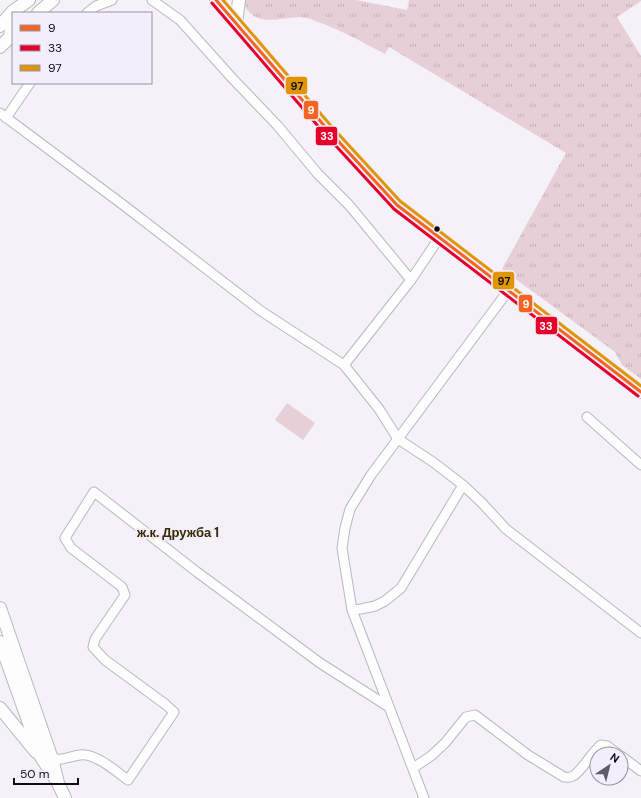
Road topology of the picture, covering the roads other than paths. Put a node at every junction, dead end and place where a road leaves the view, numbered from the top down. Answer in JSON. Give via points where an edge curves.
{"nodes":[{"id":1,"x":29,"y":0,"type":"edge"},
{"id":2,"x":54,"y":0,"type":"edge"},
{"id":3,"x":112,"y":0,"type":"edge"},
{"id":4,"x":152,"y":0,"type":"edge"},
{"id":5,"x":216,"y":0,"type":"edge"},
{"id":6,"x":239,"y":0,"type":"edge"},
{"id":7,"x":13,"y":10,"type":"edge"},
{"id":8,"x":39,"y":12,"type":"edge"},
{"id":9,"x":88,"y":12,"type":"edge"},
{"id":10,"x":236,"y":23,"type":"junction"},
{"id":11,"x":0,"y":26,"type":"edge"},
{"id":12,"x":12,"y":35,"type":"edge"},
{"id":13,"x":0,"y":47,"type":"edge"},
{"id":14,"x":29,"y":84,"type":"edge"},
{"id":15,"x":3,"y":115,"type":"edge"},
{"id":16,"x":440,"y":238,"type":"junction"},
{"id":17,"x":411,"y":280,"type":"junction"},
{"id":18,"x":508,"y":291,"type":"junction"},
{"id":19,"x":344,"y":365,"type":"junction"},
{"id":20,"x":641,"y":392,"type":"edge"},
{"id":21,"x":587,"y":417,"type":"dead end"},
{"id":22,"x":398,"y":439,"type":"junction"},
{"id":23,"x":641,"y":465,"type":"edge"},
{"id":24,"x":463,"y":485,"type":"junction"},
{"id":25,"x":0,"y":608,"type":"edge"},
{"id":26,"x":352,"y":610,"type":"junction"},
{"id":27,"x":641,"y":633,"type":"edge"},
{"id":28,"x":0,"y":642,"type":"edge"},
{"id":29,"x":389,"y":707,"type":"junction"},
{"id":30,"x":0,"y":708,"type":"edge"},
{"id":31,"x":47,"y":758,"type":"junction"},
{"id":32,"x":589,"y":758,"type":"edge"},
{"id":33,"x":629,"y":762,"type":"edge"},
{"id":34,"x":413,"y":768,"type":"junction"},
{"id":35,"x":641,"y":771,"type":"edge"},
{"id":36,"x":65,"y":798,"type":"edge"},
{"id":37,"x":424,"y":798,"type":"edge"}],
"edges":[{"from":1,"to":7,"type":"street"},
{"from":2,"to":8,"type":"street"},
{"from":3,"to":9,"type":"street"},
{"from":4,"to":17,"type":"street","via":[[180,20],[349,205]]},
{"from":5,"to":10,"type":"street"},
{"from":6,"to":10,"type":"street"},
{"from":7,"to":11,"type":"street"},
{"from":10,"to":16,"type":"street","via":[[397,205]]},
{"from":12,"to":13,"type":"street"},
{"from":14,"to":15,"type":"street"},
{"from":15,"to":19,"type":"street","via":[[261,311]]},
{"from":16,"to":17,"type":"street"},
{"from":16,"to":18,"type":"street"},
{"from":17,"to":19,"type":"street"},
{"from":18,"to":20,"type":"street"},
{"from":18,"to":22,"type":"street"},
{"from":19,"to":22,"type":"street","via":[[379,409]]},
{"from":21,"to":23,"type":"street"},
{"from":22,"to":24,"type":"street"},
{"from":22,"to":26,"type":"street","via":[[350,509],[342,548]]},
{"from":24,"to":26,"type":"street","via":[[401,588],[375,606]]},
{"from":24,"to":27,"type":"street","via":[[506,529]]},
{"from":25,"to":31,"type":"street"},
{"from":26,"to":29,"type":"street"},
{"from":28,"to":31,"type":"street"},
{"from":29,"to":31,"type":"street","via":[[320,663],[94,492],[65,538],[71,548],[122,587],[124,594],[94,639],[93,647],[105,660],[174,712],[128,780],[90,756],[82,754],[59,760]]},
{"from":29,"to":34,"type":"street"},
{"from":30,"to":31,"type":"street"},
{"from":31,"to":36,"type":"street"},
{"from":32,"to":34,"type":"street","via":[[575,775],[564,777],[528,755],[475,715],[466,716],[445,743]]},
{"from":33,"to":35,"type":"street"},
{"from":34,"to":37,"type":"street"}]}
